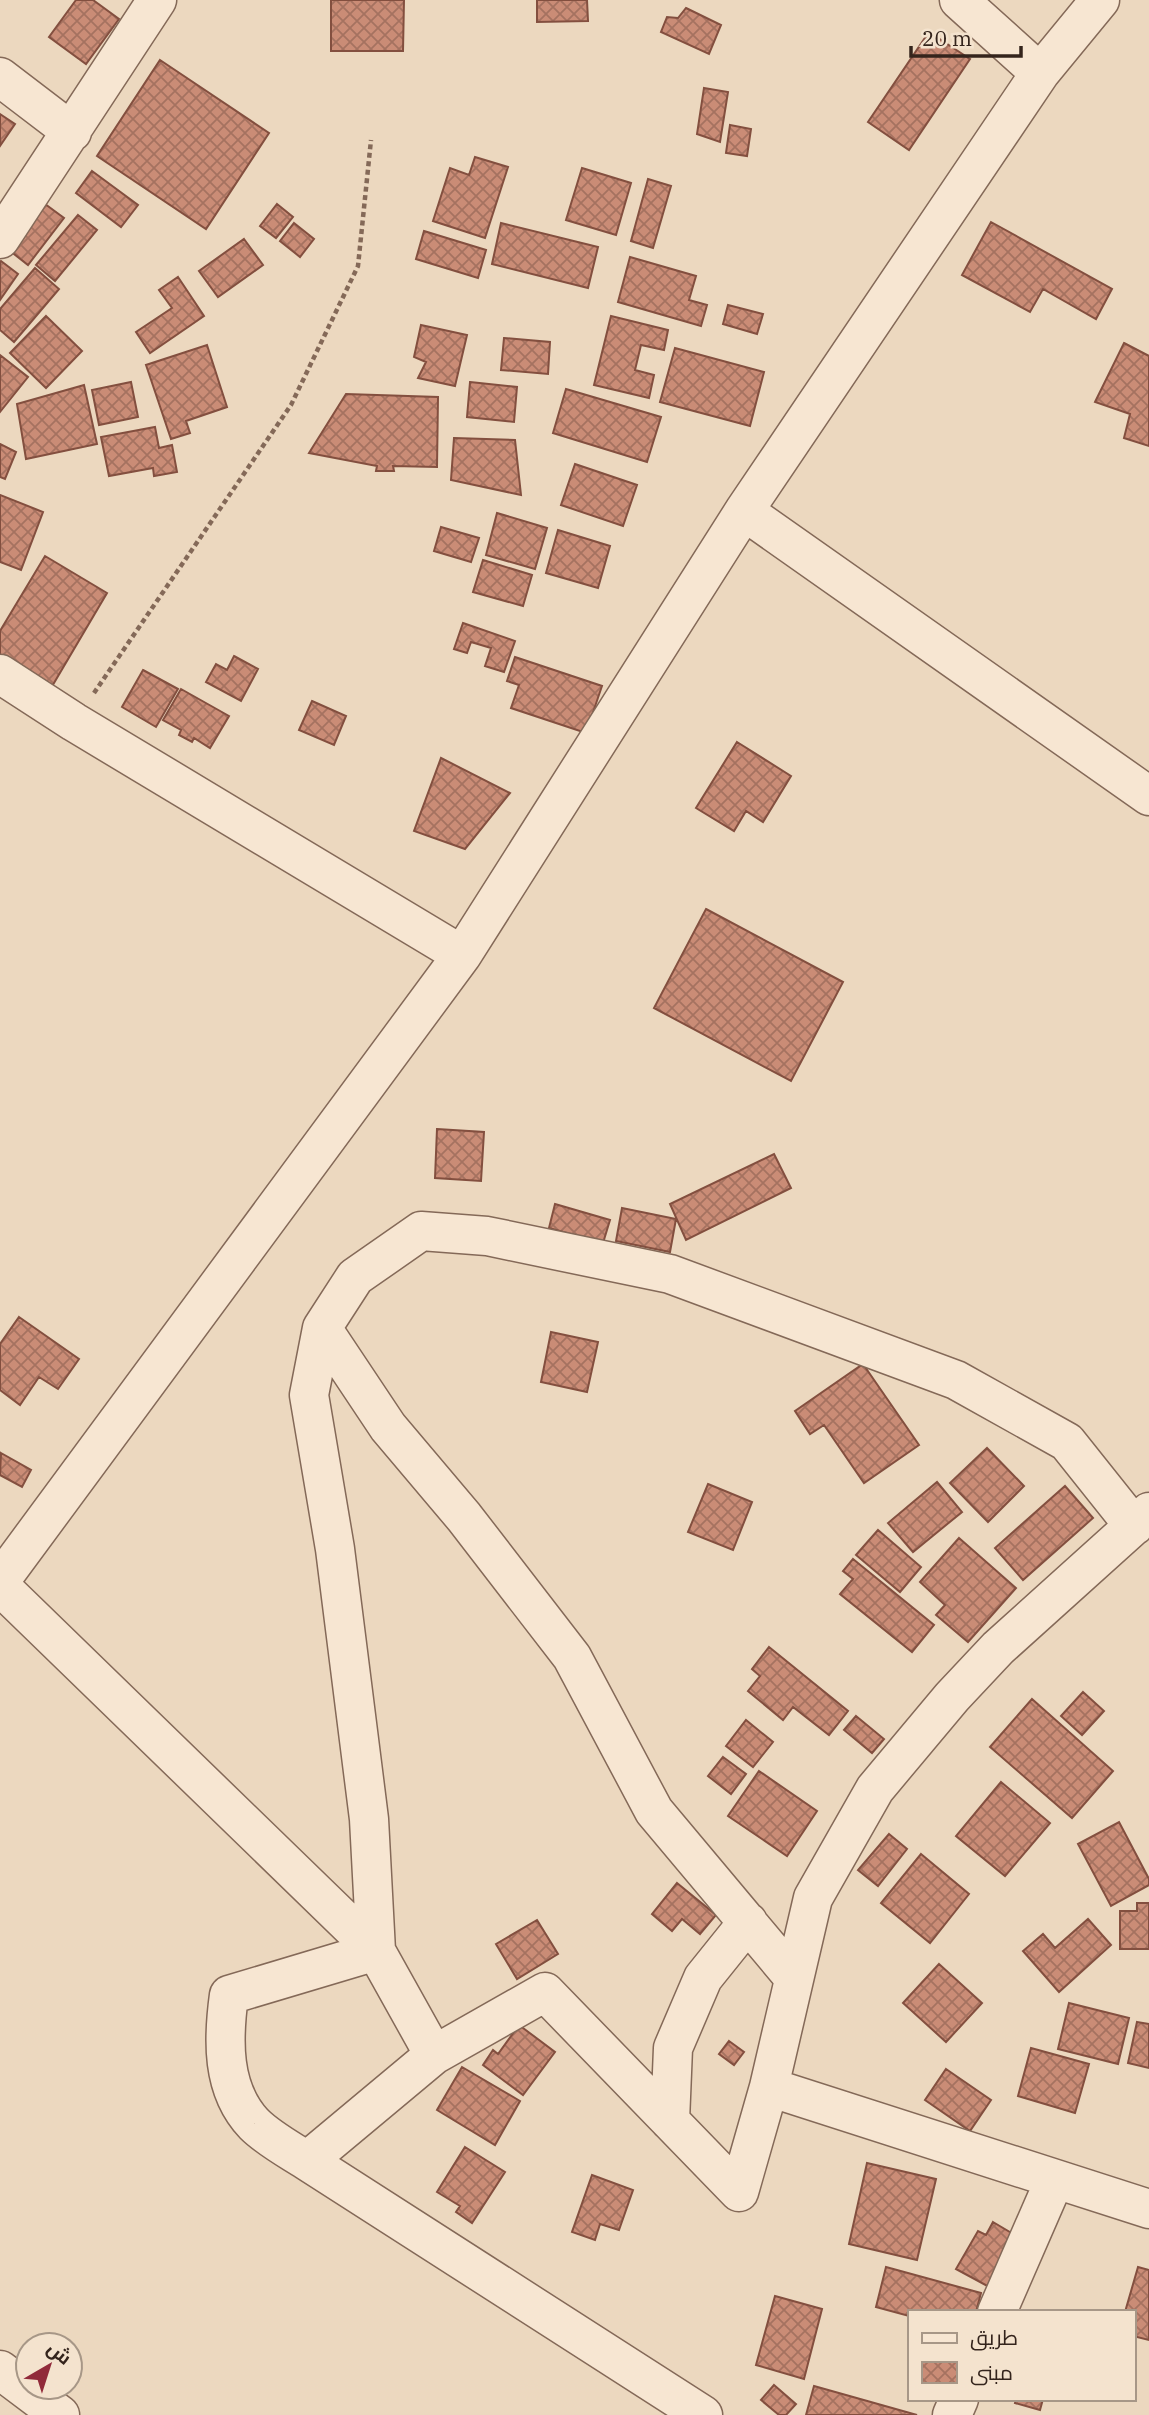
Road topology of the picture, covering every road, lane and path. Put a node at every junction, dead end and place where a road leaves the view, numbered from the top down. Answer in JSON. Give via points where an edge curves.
{"nodes":[{"id":1,"x":157,"y":0,"type":"edge"},
{"id":2,"x":960,"y":0,"type":"edge"},
{"id":3,"x":1100,"y":0,"type":"edge"},
{"id":4,"x":1040,"y":73,"type":"junction"},
{"id":5,"x":0,"y":77,"type":"edge"},
{"id":6,"x":72,"y":132,"type":"junction"},
{"id":7,"x":371,"y":141,"type":"dead end"},
{"id":8,"x":0,"y":239,"type":"edge"},
{"id":9,"x":744,"y":511,"type":"junction"},
{"id":10,"x":0,"y":674,"type":"edge"},
{"id":11,"x":74,"y":722,"type":"junction"},
{"id":12,"x":1149,"y":796,"type":"edge"},
{"id":13,"x":462,"y":955,"type":"junction"},
{"id":14,"x":322,"y":1328,"type":"junction"},
{"id":15,"x":1141,"y":1519,"type":"edge"},
{"id":16,"x":0,"y":1584,"type":"edge"},
{"id":17,"x":748,"y":1922,"type":"junction"},
{"id":18,"x":376,"y":1951,"type":"junction"},
{"id":19,"x":794,"y":1978,"type":"junction"},
{"id":20,"x":434,"y":2056,"type":"junction"},
{"id":21,"x":769,"y":2087,"type":"junction"},
{"id":22,"x":670,"y":2122,"type":"junction"},
{"id":23,"x":307,"y":2161,"type":"junction"},
{"id":24,"x":1055,"y":2179,"type":"junction"},
{"id":25,"x":1149,"y":2209,"type":"edge"},
{"id":26,"x":998,"y":2310,"type":"edge"},
{"id":27,"x":0,"y":2370,"type":"edge"},
{"id":28,"x":699,"y":2414,"type":"edge"},
{"id":29,"x":60,"y":2415,"type":"edge"}],
"edges":[{"from":1,"to":6,"type":"street"},
{"from":2,"to":4,"type":"street"},
{"from":3,"to":4,"type":"street"},
{"from":4,"to":9,"type":"street"},
{"from":5,"to":6,"type":"street"},
{"from":6,"to":8,"type":"street"},
{"from":7,"to":11,"type":"path","via":[[358,266],[291,405]]},
{"from":9,"to":12,"type":"street"},
{"from":9,"to":13,"type":"street"},
{"from":10,"to":11,"type":"street"},
{"from":11,"to":13,"type":"street"},
{"from":13,"to":16,"type":"street"},
{"from":14,"to":15,"type":"street","via":[[355,1278],[421,1231],[487,1236],[670,1274],[956,1380],[1067,1442]]},
{"from":14,"to":17,"type":"street","via":[[388,1427],[572,1657],[654,1811]]},
{"from":14,"to":18,"type":"street","via":[[309,1395],[335,1549],[367,1805]]},
{"from":15,"to":19,"type":"street","via":[[998,1648],[876,1789],[813,1898]]},
{"from":16,"to":18,"type":"street"},
{"from":17,"to":19,"type":"street"},
{"from":17,"to":22,"type":"street","via":[[703,1978],[673,2048]]},
{"from":18,"to":20,"type":"street"},
{"from":18,"to":23,"type":"street","via":[[229,1995],[224,2035],[228,2075],[239,2101],[253,2123]]},
{"from":19,"to":21,"type":"street"},
{"from":20,"to":22,"type":"street","via":[[545,1992]]},
{"from":20,"to":23,"type":"street"},
{"from":21,"to":22,"type":"street","via":[[739,2192]]},
{"from":21,"to":24,"type":"street"},
{"from":23,"to":28,"type":"street"},
{"from":24,"to":25,"type":"street"},
{"from":24,"to":26,"type":"street"},
{"from":27,"to":29,"type":"street"}]}
